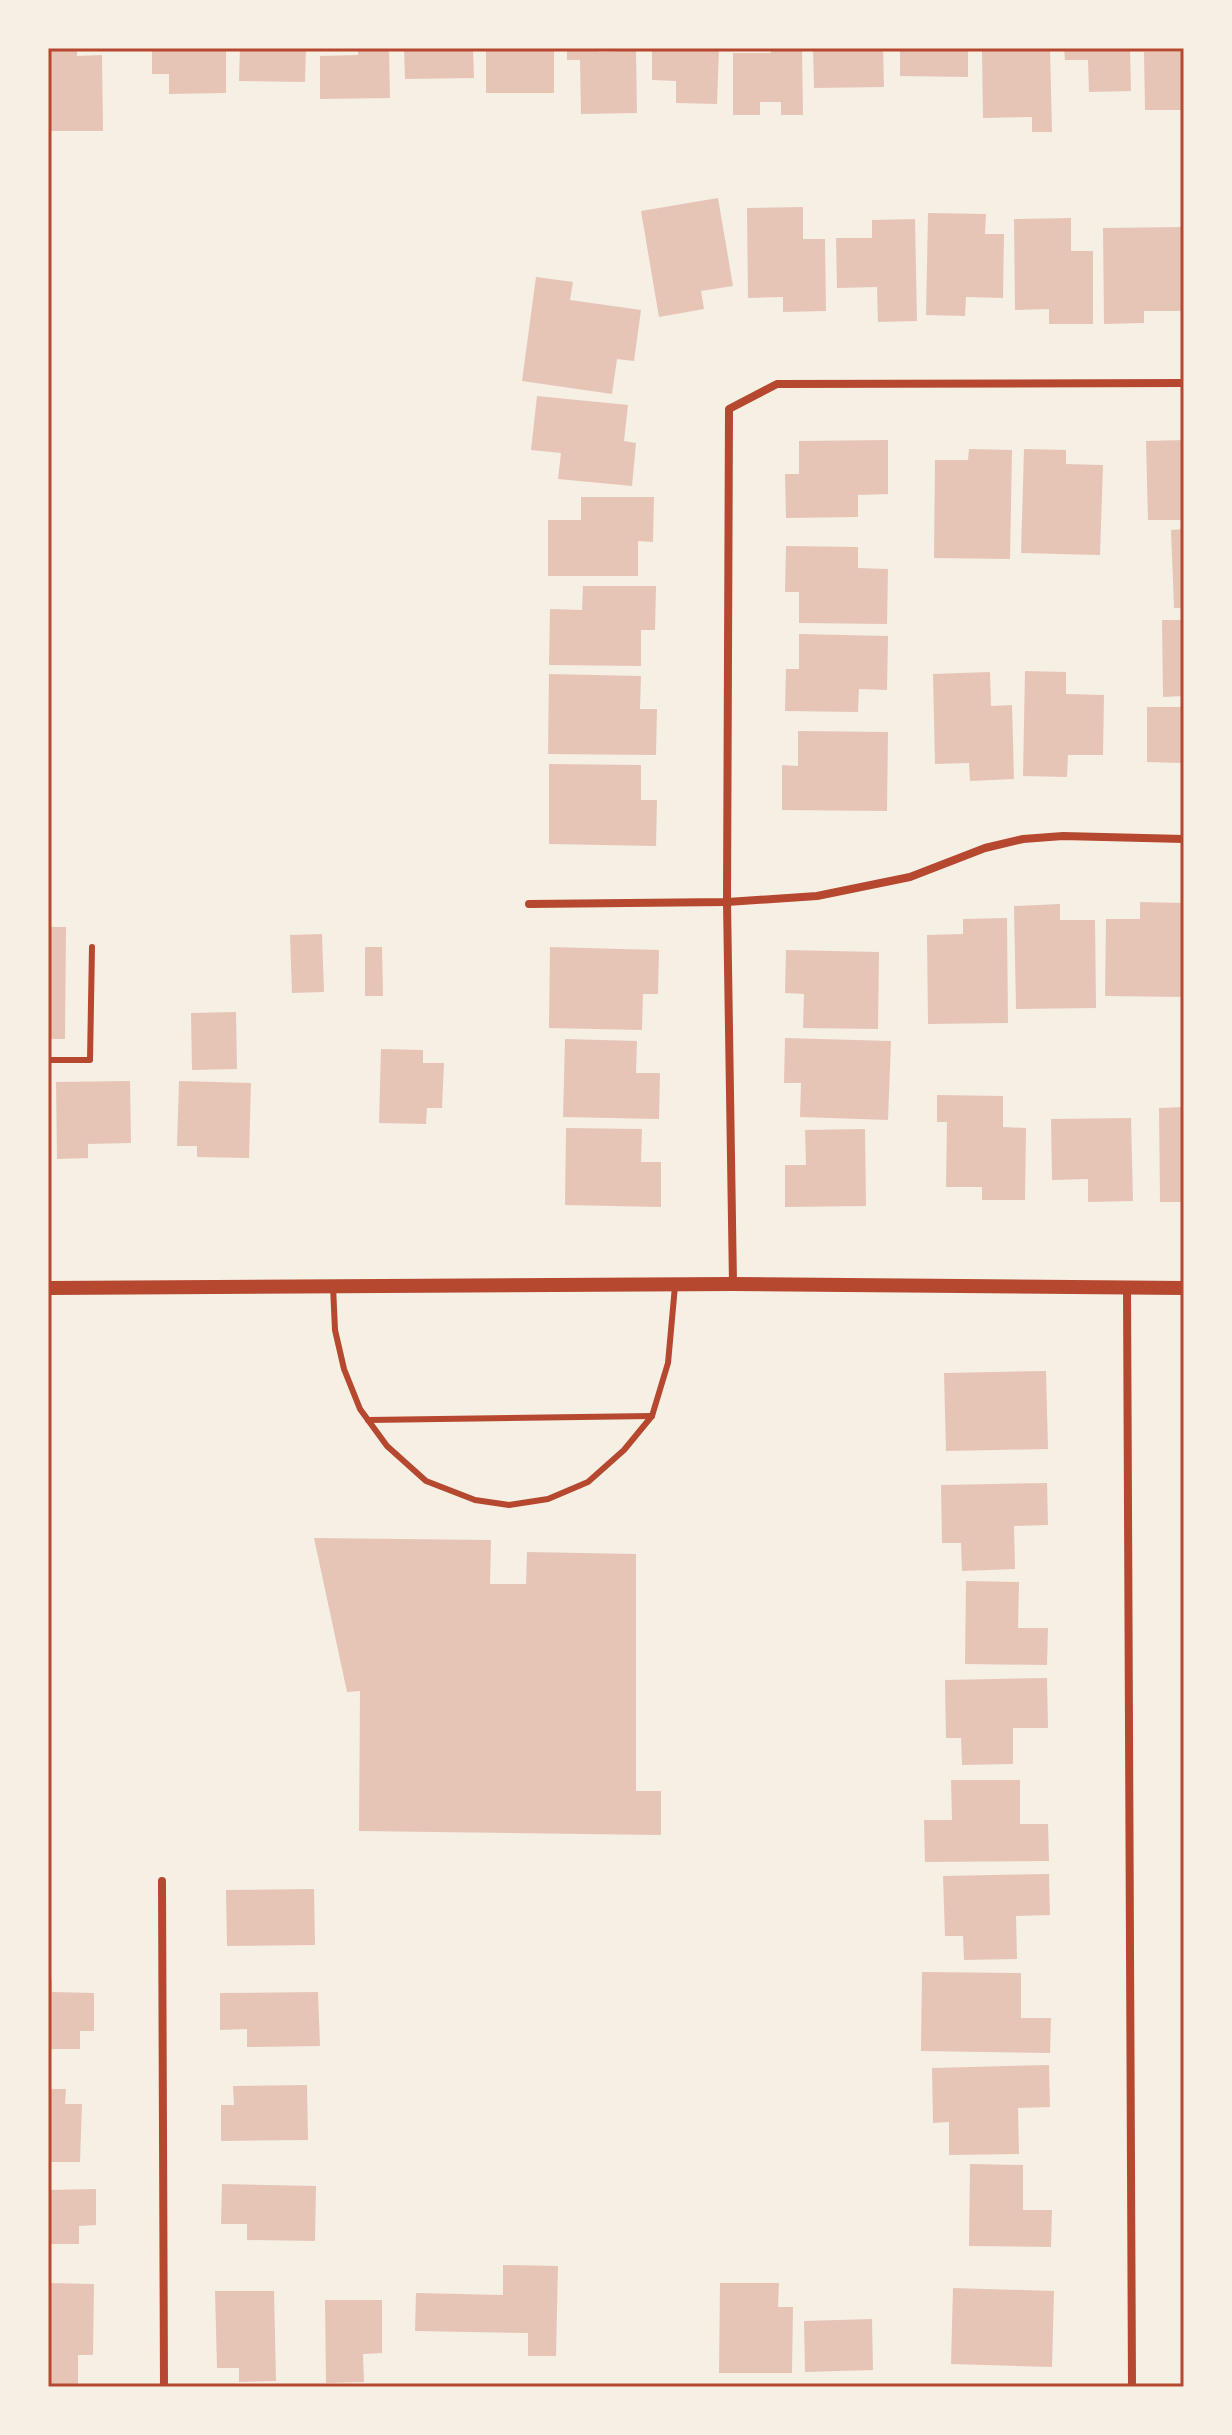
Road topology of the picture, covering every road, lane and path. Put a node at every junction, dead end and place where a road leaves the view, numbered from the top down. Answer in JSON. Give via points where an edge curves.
{"nodes":[{"id":1,"x":1184,"y":383,"type":"edge"},
{"id":2,"x":1184,"y":839,"type":"edge"},
{"id":3,"x":727,"y":902,"type":"junction"},
{"id":4,"x":529,"y":904,"type":"dead end"},
{"id":5,"x":92,"y":947,"type":"dead end"},
{"id":6,"x":48,"y":1060,"type":"edge"},
{"id":7,"x":675,"y":1284,"type":"junction"},
{"id":8,"x":733,"y":1284,"type":"junction"},
{"id":9,"x":333,"y":1286,"type":"junction"},
{"id":10,"x":48,"y":1288,"type":"edge"},
{"id":11,"x":1127,"y":1288,"type":"junction"},
{"id":12,"x":1184,"y":1288,"type":"edge"},
{"id":13,"x":652,"y":1416,"type":"junction"},
{"id":14,"x":368,"y":1420,"type":"junction"},
{"id":15,"x":162,"y":1881,"type":"dead end"},
{"id":16,"x":164,"y":2387,"type":"edge"},
{"id":17,"x":1132,"y":2387,"type":"edge"}],
"edges":[{"from":1,"to":3,"type":"street","via":[[777,384],[729,409]]},
{"from":2,"to":3,"type":"street","via":[[1023,839],[910,877],[817,896]]},
{"from":3,"to":4,"type":"street"},
{"from":3,"to":8,"type":"street"},
{"from":5,"to":6,"type":"lane","via":[[90,1060]]},
{"from":7,"to":8,"type":"street"},
{"from":7,"to":9,"type":"street"},
{"from":7,"to":13,"type":"lane","via":[[668,1363]]},
{"from":8,"to":11,"type":"street"},
{"from":9,"to":10,"type":"street"},
{"from":9,"to":14,"type":"lane","via":[[344,1369]]},
{"from":11,"to":12,"type":"street"},
{"from":11,"to":17,"type":"street"},
{"from":13,"to":14,"type":"lane"},
{"from":13,"to":14,"type":"lane","via":[[588,1482],[548,1499],[509,1505],[475,1500],[426,1481],[387,1446]]},
{"from":15,"to":16,"type":"street"}]}
